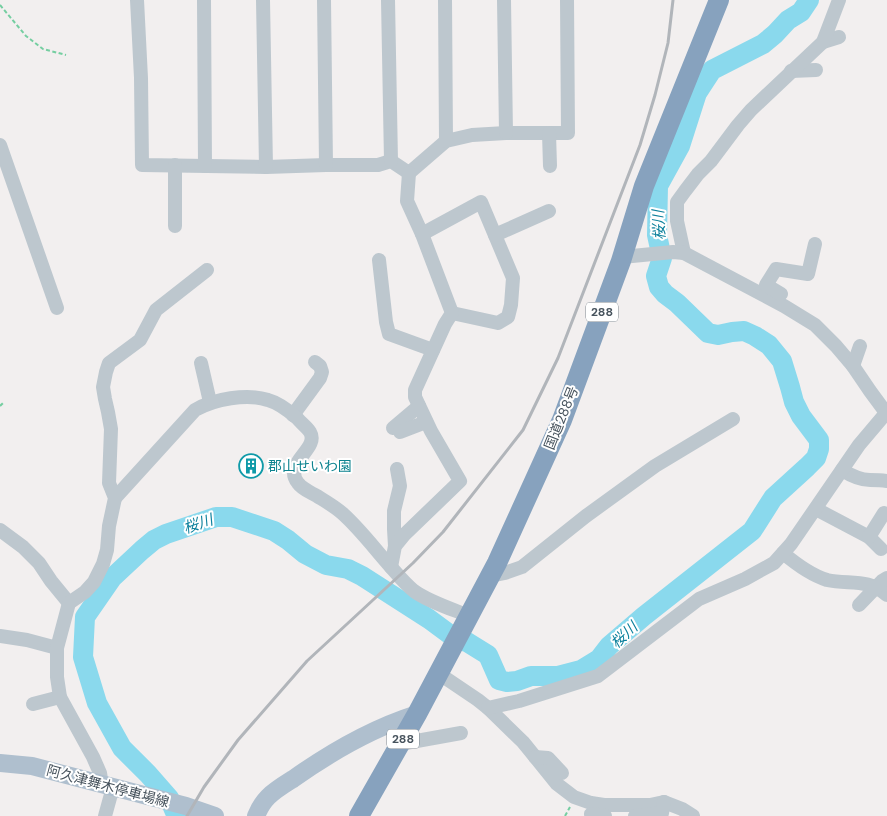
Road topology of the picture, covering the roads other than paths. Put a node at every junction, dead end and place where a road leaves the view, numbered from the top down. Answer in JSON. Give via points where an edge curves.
{"nodes":[{"id":1,"x":137,"y":0,"type":"edge"},
{"id":2,"x":204,"y":0,"type":"edge"},
{"id":3,"x":264,"y":0,"type":"edge"},
{"id":4,"x":324,"y":0,"type":"edge"},
{"id":5,"x":388,"y":0,"type":"edge"},
{"id":6,"x":445,"y":0,"type":"edge"},
{"id":7,"x":504,"y":0,"type":"edge"},
{"id":8,"x":568,"y":0,"type":"edge"},
{"id":9,"x":719,"y":0,"type":"edge"},
{"id":10,"x":839,"y":0,"type":"edge"},
{"id":11,"x":839,"y":37,"type":"dead end"},
{"id":12,"x":823,"y":42,"type":"junction"},
{"id":13,"x":816,"y":70,"type":"dead end"},
{"id":14,"x":791,"y":71,"type":"junction"},
{"id":15,"x":506,"y":133,"type":"junction"},
{"id":16,"x":549,"y":134,"type":"junction"},
{"id":17,"x":446,"y":141,"type":"junction"},
{"id":18,"x":0,"y":145,"type":"edge"},
{"id":19,"x":391,"y":161,"type":"junction"},
{"id":20,"x":3,"y":163,"type":"edge"},
{"id":21,"x":326,"y":165,"type":"junction"},
{"id":22,"x":175,"y":166,"type":"junction"},
{"id":23,"x":205,"y":166,"type":"junction"},
{"id":24,"x":550,"y":166,"type":"dead end"},
{"id":25,"x":266,"y":167,"type":"junction"},
{"id":26,"x":410,"y":173,"type":"junction"},
{"id":27,"x":549,"y":211,"type":"dead end"},
{"id":28,"x":175,"y":226,"type":"dead end"},
{"id":29,"x":422,"y":234,"type":"junction"},
{"id":30,"x":495,"y":235,"type":"junction"},
{"id":31,"x":815,"y":244,"type":"dead end"},
{"id":32,"x":678,"y":252,"type":"junction"},
{"id":33,"x":622,"y":257,"type":"junction"},
{"id":34,"x":378,"y":260,"type":"dead end"},
{"id":35,"x":207,"y":270,"type":"dead end"},
{"id":36,"x":784,"y":306,"type":"junction"},
{"id":37,"x":57,"y":308,"type":"dead end"},
{"id":38,"x":452,"y":313,"type":"junction"},
{"id":39,"x":860,"y":346,"type":"dead end"},
{"id":40,"x":433,"y":350,"type":"junction"},
{"id":41,"x":315,"y":362,"type":"dead end"},
{"id":42,"x":201,"y":363,"type":"dead end"},
{"id":43,"x":853,"y":366,"type":"junction"},
{"id":44,"x":210,"y":402,"type":"junction"},
{"id":45,"x":419,"y":406,"type":"junction"},
{"id":46,"x":887,"y":413,"type":"edge"},
{"id":47,"x":293,"y":415,"type":"junction"},
{"id":48,"x":734,"y":419,"type":"dead end"},
{"id":49,"x":426,"y":422,"type":"junction"},
{"id":50,"x":397,"y":469,"type":"dead end"},
{"id":51,"x":842,"y":470,"type":"junction"},
{"id":52,"x":887,"y":480,"type":"edge"},
{"id":53,"x":115,"y":498,"type":"junction"},
{"id":54,"x":816,"y":509,"type":"junction"},
{"id":55,"x":884,"y":514,"type":"dead end"},
{"id":56,"x":0,"y":530,"type":"edge"},
{"id":57,"x":33,"y":537,"type":"dead end"},
{"id":58,"x":869,"y":537,"type":"junction"},
{"id":59,"x":395,"y":546,"type":"junction"},
{"id":60,"x":881,"y":549,"type":"dead end"},
{"id":61,"x":25,"y":550,"type":"junction"},
{"id":62,"x":784,"y":553,"type":"junction"},
{"id":63,"x":391,"y":567,"type":"junction"},
{"id":64,"x":490,"y":576,"type":"junction"},
{"id":65,"x":887,"y":578,"type":"edge"},
{"id":66,"x":881,"y":591,"type":"edge"},
{"id":67,"x":69,"y":603,"type":"junction"},
{"id":68,"x":859,"y":605,"type":"dead end"},
{"id":69,"x":469,"y":617,"type":"junction"},
{"id":70,"x":0,"y":636,"type":"edge"},
{"id":71,"x":57,"y":648,"type":"junction"},
{"id":72,"x":441,"y":667,"type":"junction"},
{"id":73,"x":60,"y":697,"type":"junction"},
{"id":74,"x":33,"y":704,"type":"dead end"},
{"id":75,"x":488,"y":708,"type":"junction"},
{"id":76,"x":417,"y":714,"type":"junction"},
{"id":77,"x":461,"y":733,"type":"dead end"},
{"id":78,"x":400,"y":744,"type":"junction"},
{"id":79,"x":535,"y":757,"type":"junction"},
{"id":80,"x":0,"y":763,"type":"edge"},
{"id":81,"x":562,"y":773,"type":"dead end"},
{"id":82,"x":108,"y":786,"type":"junction"},
{"id":83,"x":664,"y":802,"type":"junction"},
{"id":84,"x":591,"y":814,"type":"dead end"},
{"id":85,"x":105,"y":816,"type":"edge"},
{"id":86,"x":215,"y":816,"type":"edge"},
{"id":87,"x":256,"y":816,"type":"edge"},
{"id":88,"x":359,"y":816,"type":"edge"},
{"id":89,"x":605,"y":816,"type":"edge"},
{"id":90,"x":635,"y":816,"type":"edge"},
{"id":91,"x":693,"y":816,"type":"edge"}],
"edges":[{"from":1,"to":22,"type":"street","via":[[142,78],[142,165]]},
{"from":2,"to":23,"type":"street"},
{"from":3,"to":25,"type":"street"},
{"from":4,"to":21,"type":"street"},
{"from":5,"to":19,"type":"street"},
{"from":6,"to":17,"type":"street"},
{"from":7,"to":15,"type":"street"},
{"from":8,"to":16,"type":"street","via":[[568,133]]},
{"from":9,"to":33,"type":"highway","name":"国道288号","number":"288","via":[[644,186]]},
{"from":10,"to":12,"type":"street"},
{"from":11,"to":12,"type":"street"},
{"from":12,"to":14,"type":"street"},
{"from":13,"to":14,"type":"street"},
{"from":14,"to":32,"type":"street","via":[[751,110],[677,202]]},
{"from":15,"to":16,"type":"street"},
{"from":15,"to":17,"type":"street"},
{"from":16,"to":24,"type":"street"},
{"from":17,"to":26,"type":"street"},
{"from":18,"to":20,"type":"street"},
{"from":19,"to":21,"type":"street","via":[[378,165]]},
{"from":19,"to":26,"type":"street"},
{"from":20,"to":37,"type":"street"},
{"from":21,"to":25,"type":"street"},
{"from":22,"to":23,"type":"street"},
{"from":22,"to":28,"type":"street"},
{"from":23,"to":25,"type":"street"},
{"from":26,"to":29,"type":"street","via":[[407,200]]},
{"from":27,"to":30,"type":"street"},
{"from":29,"to":30,"type":"street","via":[[481,202]]},
{"from":29,"to":38,"type":"street"},
{"from":30,"to":38,"type":"street","via":[[513,278],[508,317],[498,323]]},
{"from":31,"to":36,"type":"street","via":[[808,274],[776,269],[766,285],[788,298]]},
{"from":32,"to":33,"type":"street"},
{"from":32,"to":36,"type":"street"},
{"from":33,"to":64,"type":"highway","name":"国道288号","number":"288","via":[[562,420]]},
{"from":34,"to":40,"type":"street","via":[[390,334]]},
{"from":35,"to":53,"type":"street","via":[[156,310],[140,340],[109,363],[104,399],[111,429],[109,483]]},
{"from":36,"to":43,"type":"street","via":[[815,325]]},
{"from":38,"to":40,"type":"street"},
{"from":39,"to":43,"type":"street"},
{"from":40,"to":45,"type":"street","via":[[415,390]]},
{"from":41,"to":47,"type":"street","via":[[322,372],[320,378]]},
{"from":42,"to":44,"type":"street"},
{"from":43,"to":46,"type":"street"},
{"from":44,"to":47,"type":"street","via":[[259,398],[278,404]]},
{"from":44,"to":53,"type":"street","via":[[188,417]]},
{"from":45,"to":49,"type":"street"},
{"from":45,"to":49,"type":"street","via":[[396,430]]},
{"from":46,"to":51,"type":"street"},
{"from":47,"to":63,"type":"street","via":[[310,432],[312,440],[295,466],[297,482],[343,514]]},
{"from":48,"to":64,"type":"street","via":[[655,466],[522,567]]},
{"from":49,"to":59,"type":"street","via":[[460,482]]},
{"from":50,"to":59,"type":"street","via":[[400,486],[394,511]]},
{"from":51,"to":52,"type":"street","via":[[859,478]]},
{"from":51,"to":54,"type":"street"},
{"from":53,"to":67,"type":"street","via":[[103,564],[94,582]]},
{"from":54,"to":58,"type":"street"},
{"from":54,"to":62,"type":"street"},
{"from":55,"to":58,"type":"street"},
{"from":56,"to":61,"type":"street"},
{"from":57,"to":61,"type":"street"},
{"from":58,"to":60,"type":"street"},
{"from":59,"to":63,"type":"street"},
{"from":61,"to":67,"type":"street"},
{"from":62,"to":66,"type":"street","via":[[798,565],[827,580],[873,586]]},
{"from":62,"to":75,"type":"street","via":[[745,579],[699,599],[598,676]]},
{"from":63,"to":69,"type":"street","via":[[415,592]]},
{"from":64,"to":69,"type":"highway","name":"国道288号","number":"288"},
{"from":65,"to":66,"type":"street","via":[[882,580]]},
{"from":66,"to":68,"type":"street"},
{"from":67,"to":71,"type":"street"},
{"from":69,"to":72,"type":"highway","name":"国道288号","number":"288"},
{"from":70,"to":71,"type":"street"},
{"from":71,"to":73,"type":"street"},
{"from":72,"to":75,"type":"street"},
{"from":72,"to":76,"type":"highway","name":"国道288号","number":"288"},
{"from":73,"to":74,"type":"street"},
{"from":73,"to":82,"type":"street"},
{"from":75,"to":79,"type":"street"},
{"from":76,"to":78,"type":"highway","name":"国道288号","number":"288"},
{"from":76,"to":87,"type":"main road","via":[[363,737],[318,762],[269,796]]},
{"from":77,"to":78,"type":"street"},
{"from":78,"to":88,"type":"highway","name":"国道288号","number":"288"},
{"from":79,"to":81,"type":"street","via":[[548,758]]},
{"from":79,"to":83,"type":"street","via":[[558,784],[574,797],[591,803],[650,805]]},
{"from":80,"to":82,"type":"main road","name":"阿久津舞木停車場線","via":[[32,766]]},
{"from":82,"to":85,"type":"street"},
{"from":82,"to":86,"type":"main road","name":"阿久津舞木停車場線"},
{"from":83,"to":90,"type":"street","via":[[662,813]]},
{"from":83,"to":91,"type":"street"},
{"from":84,"to":89,"type":"street"}]}
